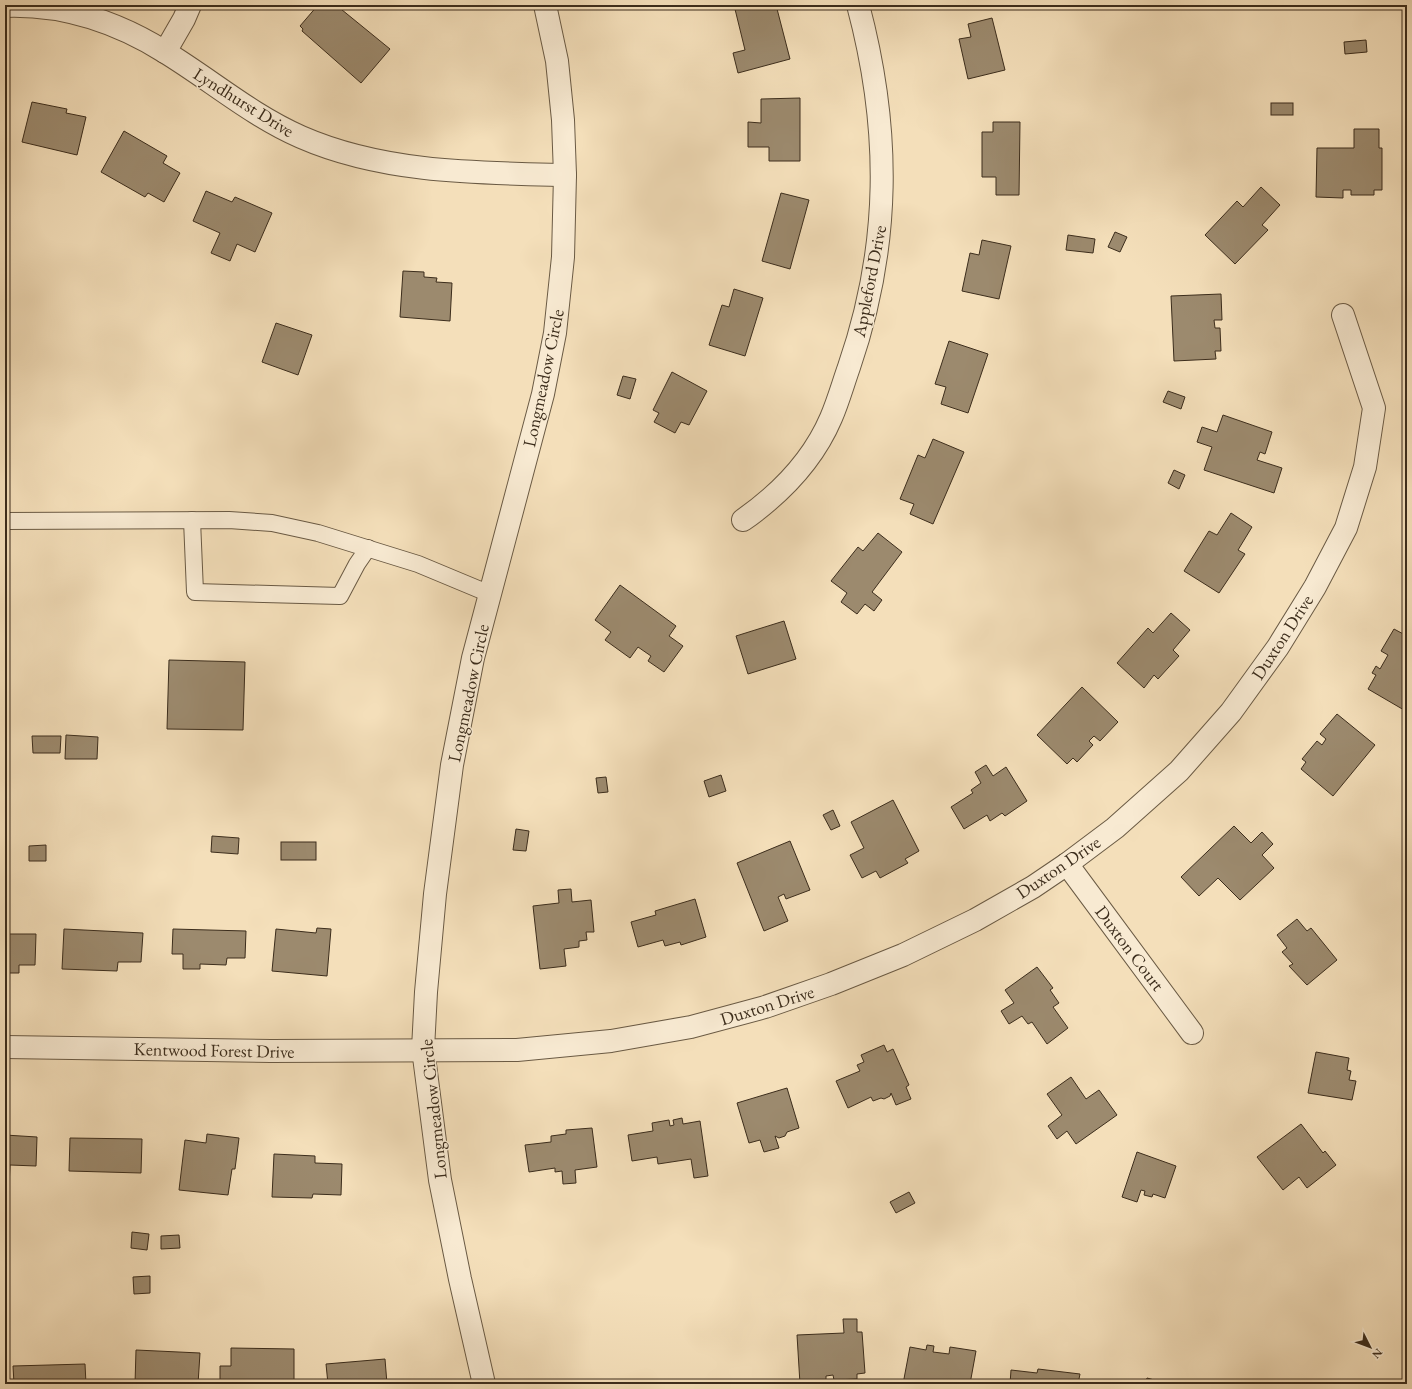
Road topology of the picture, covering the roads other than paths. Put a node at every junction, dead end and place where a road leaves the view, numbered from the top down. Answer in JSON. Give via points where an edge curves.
{"nodes":[{"id":1,"x":190,"y":5,"type":"edge"},
{"id":2,"x":545,"y":5,"type":"edge"},
{"id":3,"x":858,"y":5,"type":"edge"},
{"id":4,"x":5,"y":6,"type":"edge"},
{"id":5,"x":165,"y":52,"type":"junction"},
{"id":6,"x":565,"y":175,"type":"junction"},
{"id":7,"x":1343,"y":315,"type":"dead end"},
{"id":8,"x":192,"y":520,"type":"junction"},
{"id":9,"x":743,"y":520,"type":"dead end"},
{"id":10,"x":5,"y":521,"type":"edge"},
{"id":11,"x":368,"y":548,"type":"junction"},
{"id":12,"x":490,"y":594,"type":"junction"},
{"id":13,"x":1067,"y":864,"type":"junction"},
{"id":14,"x":1192,"y":1033,"type":"dead end"},
{"id":15,"x":5,"y":1047,"type":"edge"},
{"id":16,"x":423,"y":1049,"type":"junction"},
{"id":17,"x":484,"y":1384,"type":"edge"}],
"edges":[{"from":1,"to":5,"type":"street"},
{"from":2,"to":6,"type":"street","name":"Longmeadow Circle","via":[[557,61]]},
{"from":3,"to":9,"type":"street","name":"Appleford Drive","via":[[877,104],[882,161],[881,224],[872,285],[856,346],[831,419],[812,454],[787,484]]},
{"from":4,"to":5,"type":"street","name":"Lyndhurst Drive","via":[[29,5],[76,13],[114,26]]},
{"from":5,"to":6,"type":"street","name":"Lyndhurst Drive","via":[[254,113],[301,137],[350,154],[400,165],[492,173]]},
{"from":6,"to":12,"type":"street","name":"Longmeadow Circle","via":[[563,257],[555,333],[543,394]]},
{"from":7,"to":13,"type":"street","name":"Duxton Drive","via":[[1374,408],[1365,467],[1346,528],[1315,587],[1278,647],[1231,712],[1179,771],[1115,828]]},
{"from":8,"to":10,"type":"lane"},
{"from":8,"to":11,"type":"lane","via":[[272,523]]},
{"from":8,"to":11,"type":"lane","via":[[195,592],[340,596]]},
{"from":11,"to":12,"type":"lane","via":[[418,564]]},
{"from":12,"to":16,"type":"street","name":"Longmeadow Circle","via":[[473,658],[452,765],[435,894]]},
{"from":13,"to":14,"type":"street","name":"Duxton Court"},
{"from":13,"to":16,"type":"street","name":"Duxton Drive","via":[[975,920],[903,955],[765,1007],[691,1027],[611,1041],[517,1050]]},
{"from":15,"to":16,"type":"street","name":"Kentwood Forest Drive","via":[[271,1052]]},
{"from":16,"to":17,"type":"street","name":"Longmeadow Circle","via":[[440,1180]]}]}
